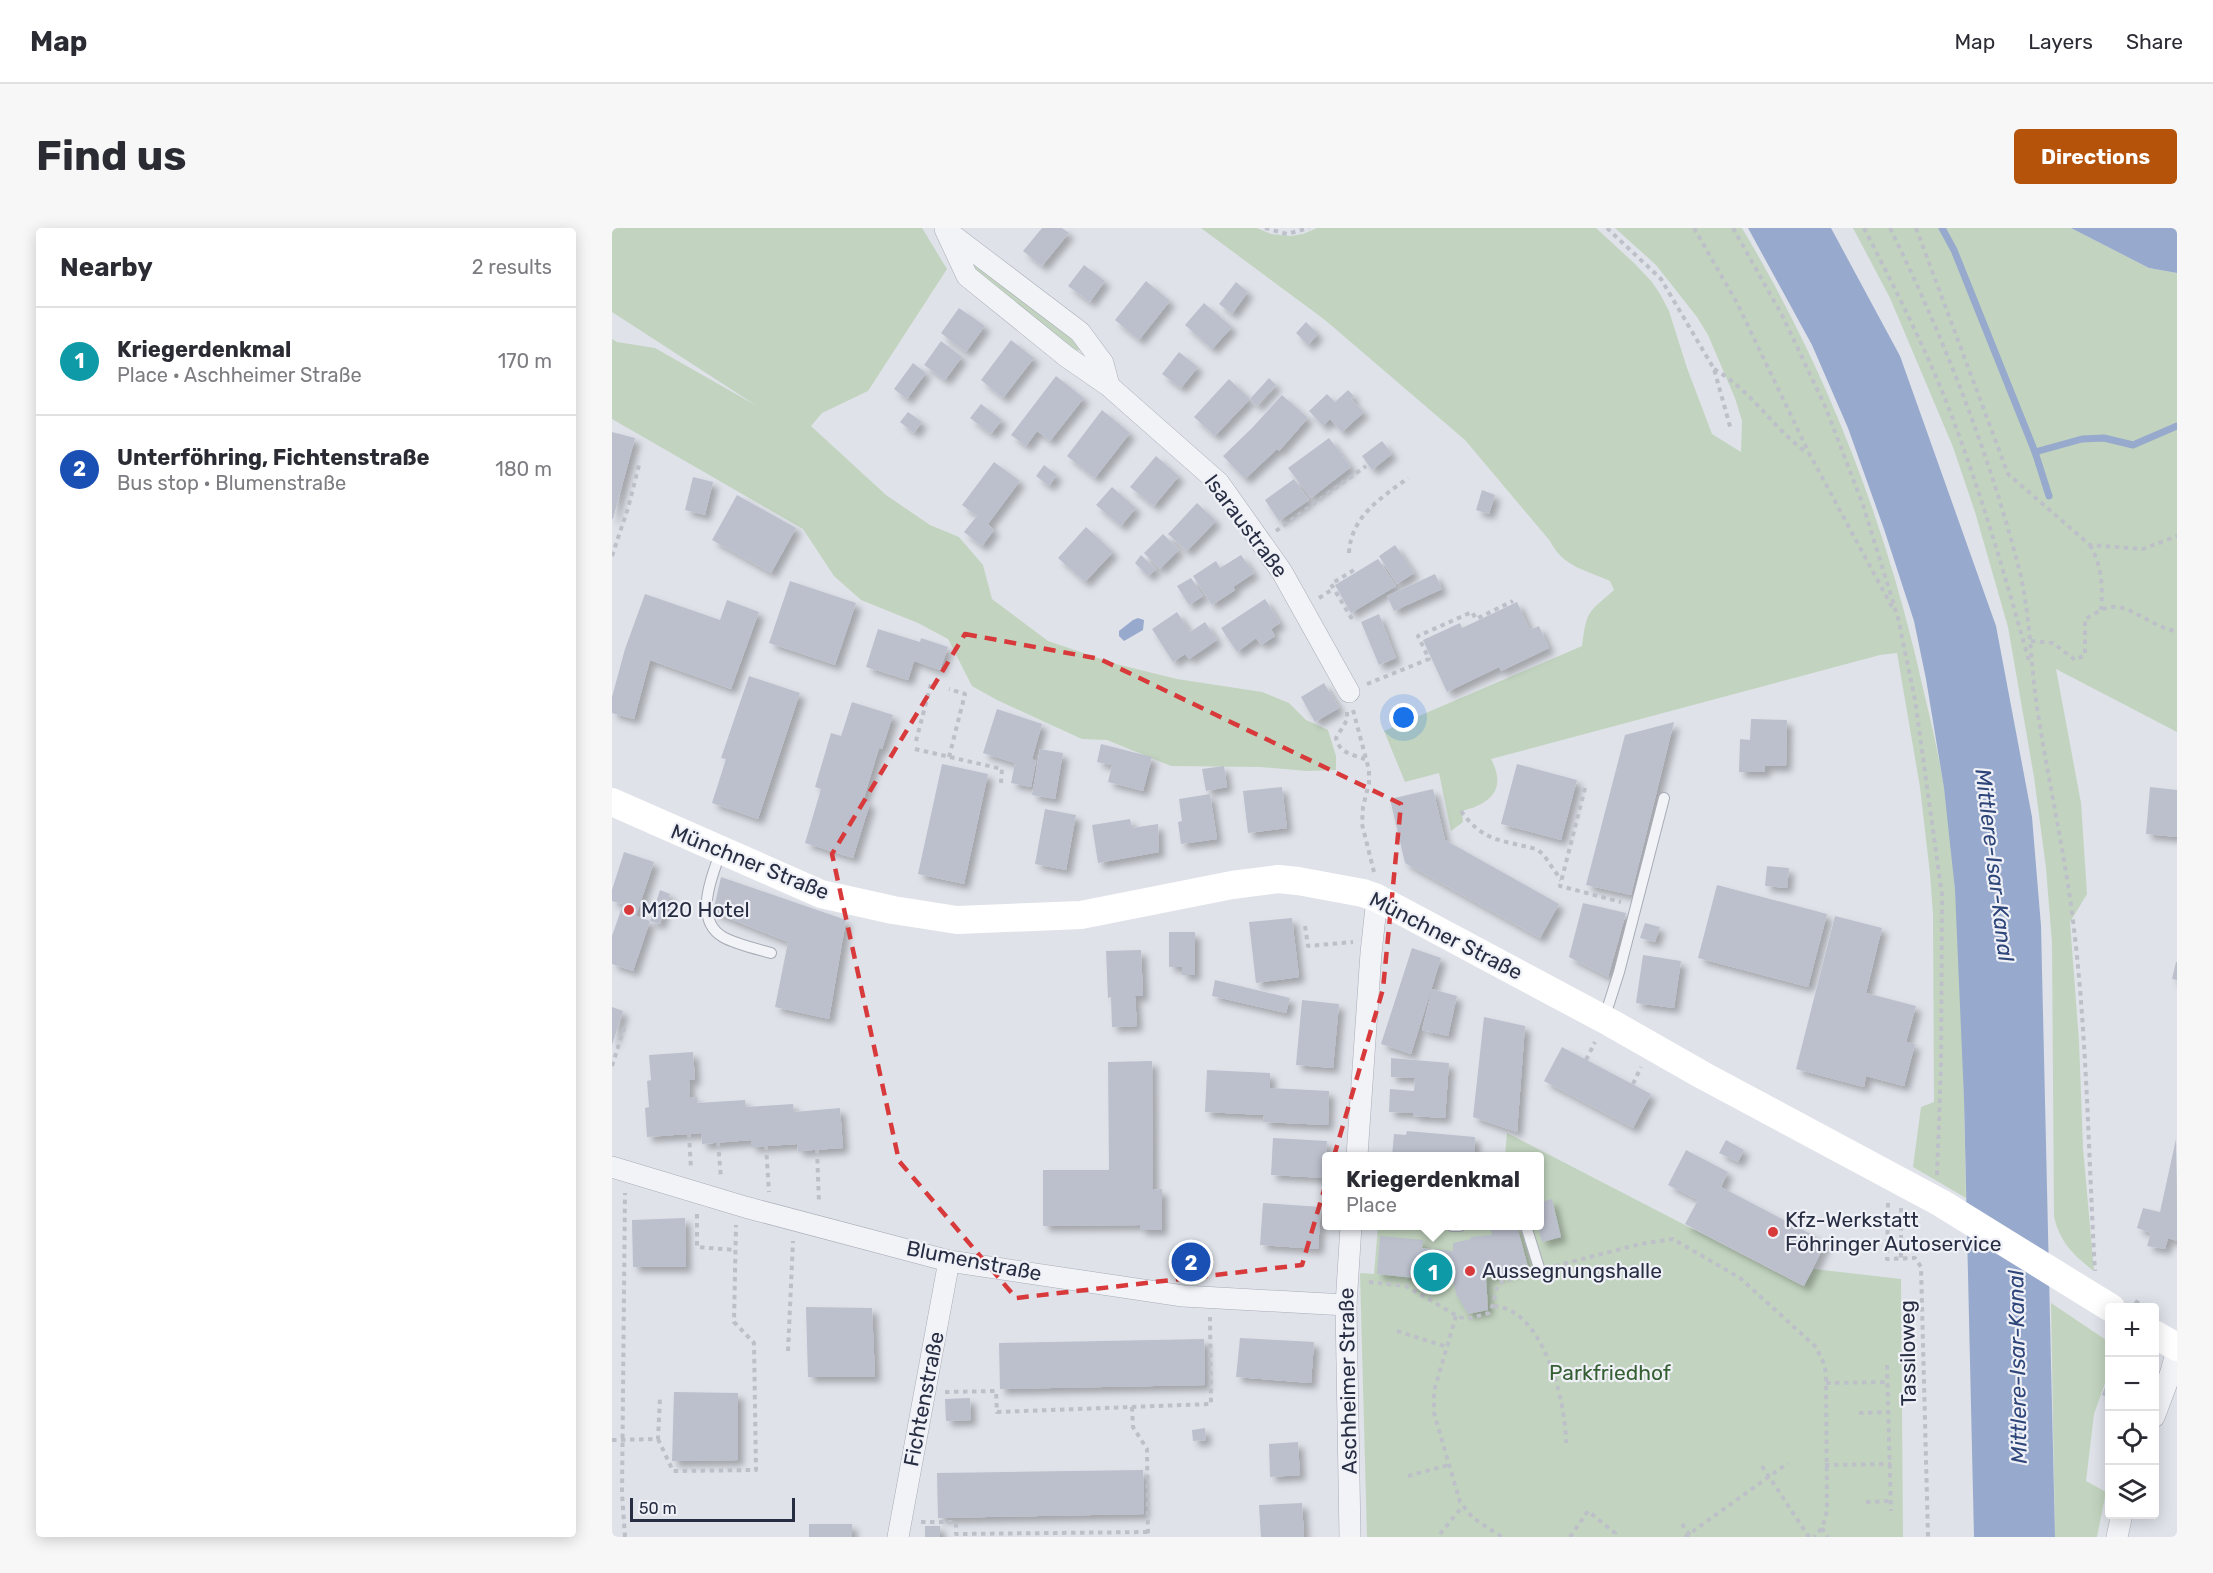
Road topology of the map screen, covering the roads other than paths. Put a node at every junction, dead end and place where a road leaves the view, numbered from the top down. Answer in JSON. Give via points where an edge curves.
{"nodes":[{"id":1,"x":944,"y":229,"type":"edge"},
{"id":2,"x":1349,"y":700,"type":"road end"},
{"id":3,"x":1664,"y":798,"type":"dead end"},
{"id":4,"x":612,"y":802,"type":"edge"},
{"id":5,"x":721,"y":851,"type":"junction"},
{"id":6,"x":1376,"y":887,"type":"junction"},
{"id":7,"x":771,"y":953,"type":"dead end"},
{"id":8,"x":1600,"y":1031,"type":"junction"},
{"id":9,"x":1357,"y":1152,"type":"edge"},
{"id":10,"x":619,"y":1169,"type":"edge"},
{"id":11,"x":1351,"y":1230,"type":"edge"},
{"id":12,"x":1527,"y":1230,"type":"edge"},
{"id":13,"x":949,"y":1261,"type":"junction"},
{"id":14,"x":1539,"y":1270,"type":"dead end"},
{"id":15,"x":2094,"y":1296,"type":"edge"},
{"id":16,"x":1346,"y":1305,"type":"junction"},
{"id":17,"x":2159,"y":1337,"type":"edge"},
{"id":18,"x":2177,"y":1348,"type":"edge"},
{"id":19,"x":2156,"y":1411,"type":"edge"},
{"id":20,"x":2121,"y":1519,"type":"edge"},
{"id":21,"x":899,"y":1530,"type":"edge"},
{"id":22,"x":1350,"y":1537,"type":"edge"},
{"id":23,"x":2117,"y":1537,"type":"edge"}],
"edges":[{"from":1,"to":2,"type":"street","name":"Isaraustraße","via":[[1080,332],[1103,363],[1109,386],[1219,483],[1282,572]]},
{"from":3,"to":8,"type":"lane"},
{"from":4,"to":5,"type":"main road","name":"Münchner Straße"},
{"from":5,"to":6,"type":"main road","name":"Münchner Straße","via":[[821,894],[957,920],[1081,915],[1278,879],[1352,891]]},
{"from":5,"to":7,"type":"lane","via":[[707,899],[709,922],[723,937]]},
{"from":6,"to":8,"type":"main road","name":"Münchner Straße"},
{"from":6,"to":9,"type":"street"},
{"from":8,"to":15,"type":"main road","name":"Münchner Straße","via":[[1704,1076],[1939,1194]]},
{"from":10,"to":13,"type":"street","name":"Blumenstraße"},
{"from":11,"to":16,"type":"street","name":"Aschheimer Straße"},
{"from":12,"to":14,"type":"lane"},
{"from":13,"to":16,"type":"street","name":"Blumenstraße","via":[[1209,1298]]},
{"from":13,"to":21,"type":"street","name":"Fichtenstraße"},
{"from":16,"to":22,"type":"street","name":"Aschheimer Straße"},
{"from":17,"to":18,"type":"main road"},
{"from":18,"to":19,"type":"street"},
{"from":20,"to":23,"type":"street"}]}
